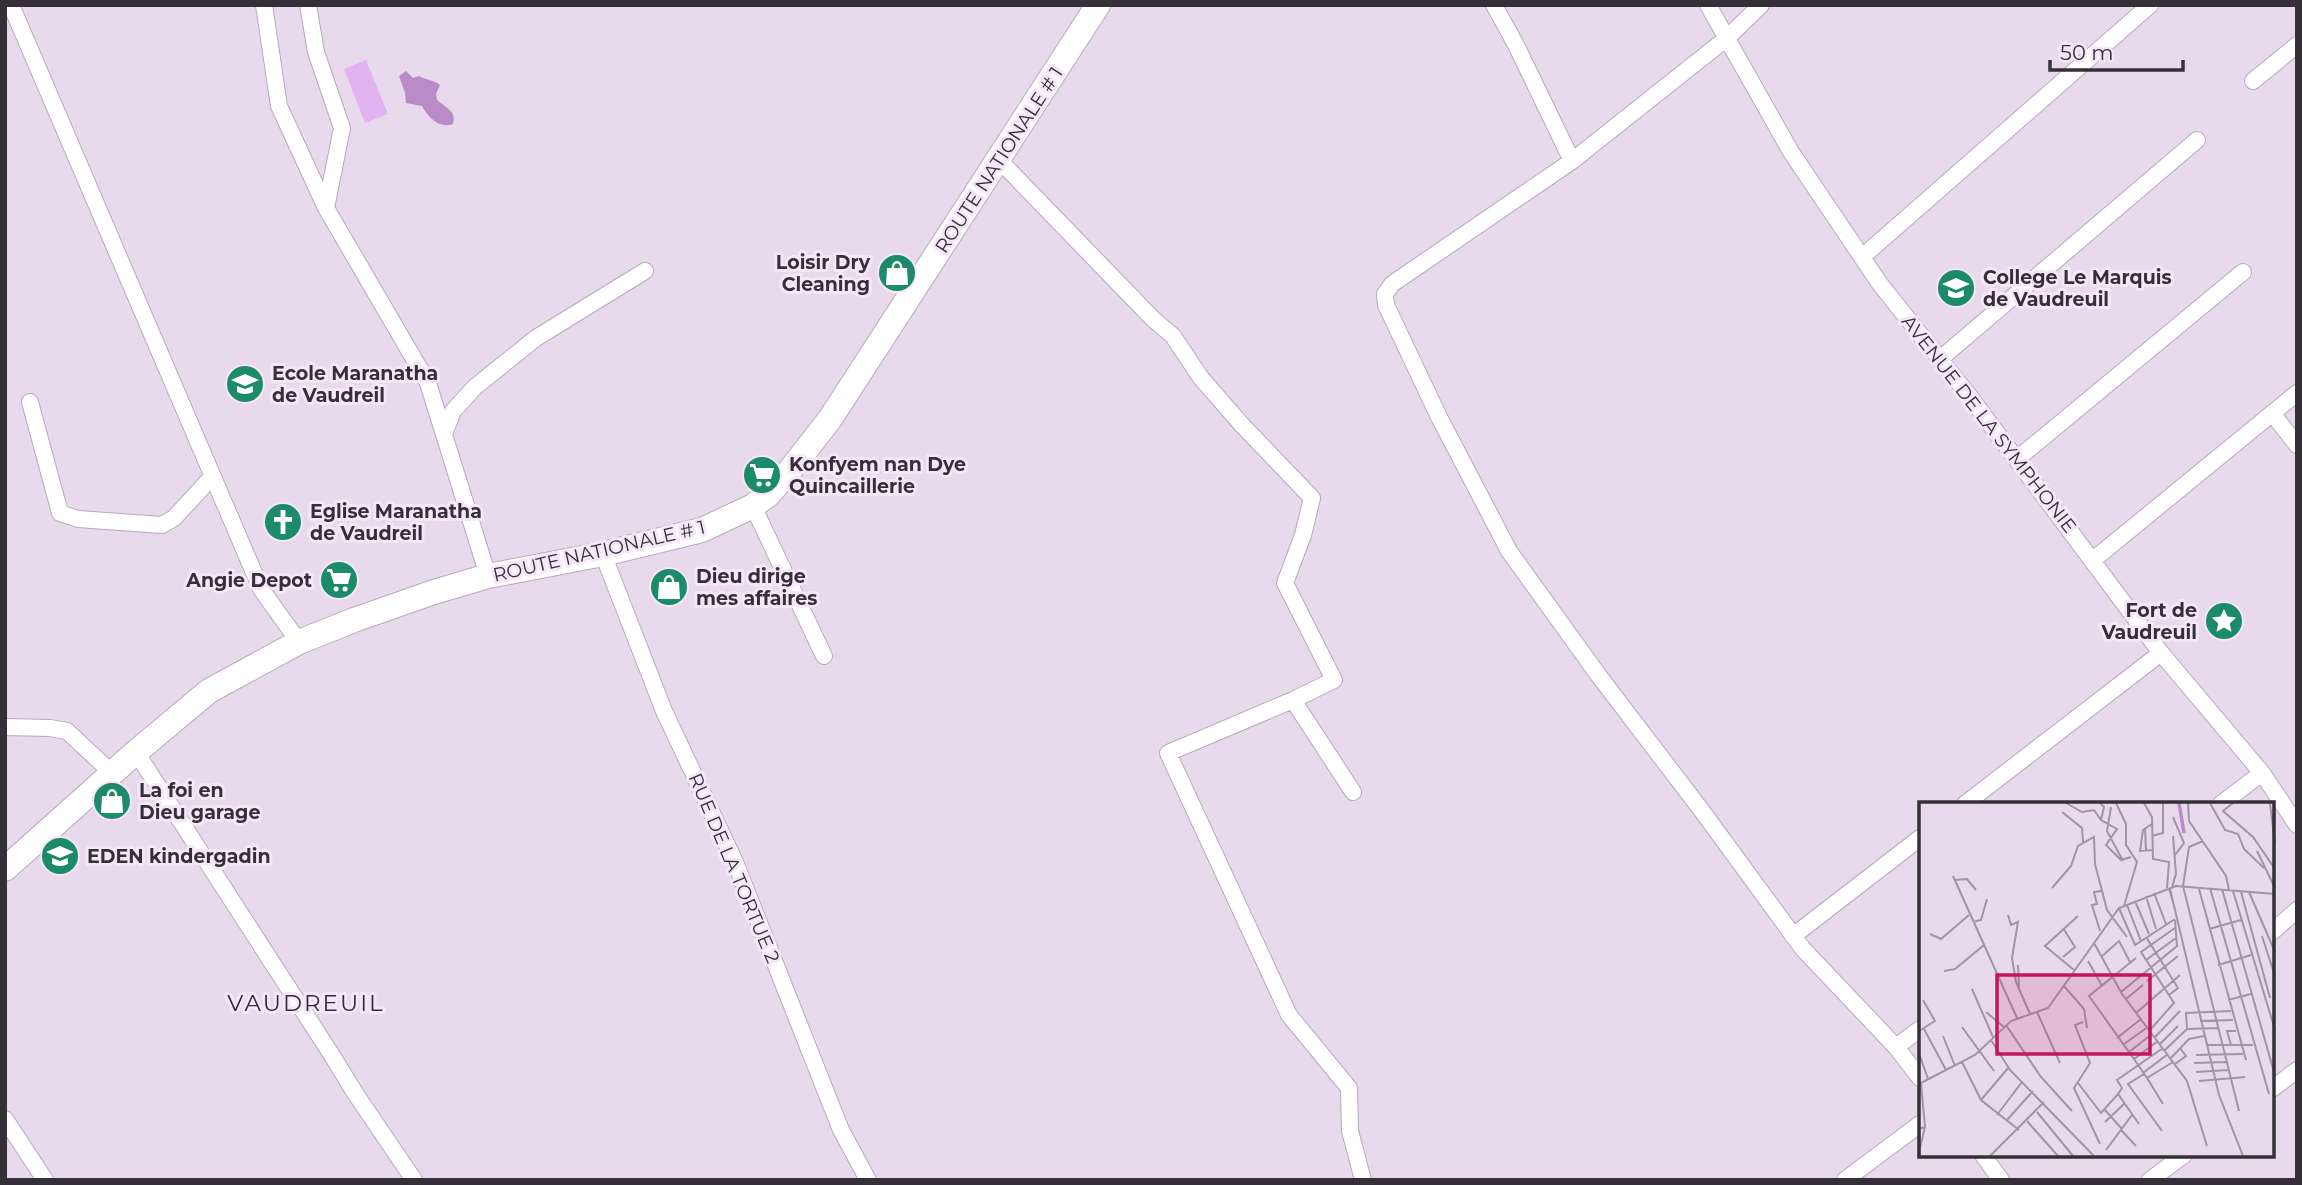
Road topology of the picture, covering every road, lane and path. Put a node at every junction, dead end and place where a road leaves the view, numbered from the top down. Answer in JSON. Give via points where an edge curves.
{"nodes":[{"id":1,"x":11,"y":5,"type":"edge"},
{"id":2,"x":264,"y":5,"type":"edge"},
{"id":3,"x":308,"y":5,"type":"edge"},
{"id":4,"x":1098,"y":5,"type":"edge"},
{"id":5,"x":1493,"y":5,"type":"edge"},
{"id":6,"x":1708,"y":5,"type":"edge"},
{"id":7,"x":1761,"y":5,"type":"edge"},
{"id":8,"x":2150,"y":5,"type":"edge"},
{"id":9,"x":1727,"y":38,"type":"junction"},
{"id":10,"x":2297,"y":45,"type":"edge"},
{"id":11,"x":2253,"y":81,"type":"dead end"},
{"id":12,"x":2197,"y":140,"type":"dead end"},
{"id":13,"x":999,"y":160,"type":"junction"},
{"id":14,"x":1572,"y":162,"type":"junction"},
{"id":15,"x":326,"y":208,"type":"junction"},
{"id":16,"x":1861,"y":257,"type":"junction"},
{"id":17,"x":645,"y":271,"type":"dead end"},
{"id":18,"x":2243,"y":272,"type":"dead end"},
{"id":19,"x":1940,"y":359,"type":"junction"},
{"id":20,"x":2297,"y":394,"type":"edge"},
{"id":21,"x":30,"y":402,"type":"dead end"},
{"id":22,"x":2272,"y":414,"type":"junction"},
{"id":23,"x":444,"y":434,"type":"junction"},
{"id":24,"x":2297,"y":445,"type":"edge"},
{"id":25,"x":2017,"y":459,"type":"junction"},
{"id":26,"x":211,"y":478,"type":"junction"},
{"id":27,"x":753,"y":506,"type":"junction"},
{"id":28,"x":603,"y":554,"type":"junction"},
{"id":29,"x":2093,"y":560,"type":"junction"},
{"id":30,"x":488,"y":576,"type":"junction"},
{"id":31,"x":299,"y":642,"type":"junction"},
{"id":32,"x":2161,"y":653,"type":"junction"},
{"id":33,"x":824,"y":656,"type":"dead end"},
{"id":34,"x":1293,"y":700,"type":"junction"},
{"id":35,"x":5,"y":727,"type":"edge"},
{"id":36,"x":136,"y":752,"type":"junction"},
{"id":37,"x":112,"y":773,"type":"junction"},
{"id":38,"x":2262,"y":773,"type":"junction"},
{"id":39,"x":1353,"y":792,"type":"dead end"},
{"id":40,"x":1966,"y":802,"type":"edge"},
{"id":41,"x":2222,"y":802,"type":"edge"},
{"id":42,"x":2296,"y":823,"type":"edge"},
{"id":43,"x":1919,"y":839,"type":"edge"},
{"id":44,"x":5,"y":869,"type":"edge"},
{"id":45,"x":2297,"y":910,"type":"edge"},
{"id":46,"x":2274,"y":930,"type":"edge"},
{"id":47,"x":1793,"y":936,"type":"junction"},
{"id":48,"x":1919,"y":1030,"type":"edge"},
{"id":49,"x":1896,"y":1047,"type":"junction"},
{"id":50,"x":2297,"y":1070,"type":"edge"},
{"id":51,"x":1919,"y":1077,"type":"edge"},
{"id":52,"x":2274,"y":1087,"type":"edge"},
{"id":53,"x":5,"y":1119,"type":"edge"},
{"id":54,"x":1919,"y":1125,"type":"edge"},
{"id":55,"x":1984,"y":1157,"type":"edge"},
{"id":56,"x":2181,"y":1157,"type":"edge"},
{"id":57,"x":44,"y":1180,"type":"edge"},
{"id":58,"x":414,"y":1180,"type":"edge"},
{"id":59,"x":868,"y":1180,"type":"edge"},
{"id":60,"x":1363,"y":1180,"type":"edge"},
{"id":61,"x":1845,"y":1180,"type":"edge"},
{"id":62,"x":2001,"y":1180,"type":"edge"},
{"id":63,"x":2150,"y":1180,"type":"edge"}],
"edges":[{"from":1,"to":26,"type":"street"},
{"from":2,"to":15,"type":"street","via":[[279,106]]},
{"from":3,"to":15,"type":"street","via":[[316,52],[342,128]]},
{"from":4,"to":13,"type":"main road","name":"ROUTE NATIONALE # 1"},
{"from":5,"to":14,"type":"street"},
{"from":6,"to":9,"type":"street","name":"AVENUE DE LA SYMPHONIE"},
{"from":7,"to":9,"type":"street"},
{"from":8,"to":16,"type":"street"},
{"from":9,"to":14,"type":"street"},
{"from":9,"to":16,"type":"street","name":"AVENUE DE LA SYMPHONIE","via":[[1791,152]]},
{"from":10,"to":11,"type":"street"},
{"from":12,"to":19,"type":"street"},
{"from":13,"to":27,"type":"main road","name":"ROUTE NATIONALE # 1","via":[[830,419],[768,495]]},
{"from":13,"to":34,"type":"street","via":[[1173,336],[1202,378],[1312,498],[1285,583],[1335,680]]},
{"from":14,"to":47,"type":"street","via":[[1392,284],[1385,294],[1386,306],[1509,551]]},
{"from":15,"to":23,"type":"street","via":[[428,383]]},
{"from":16,"to":19,"type":"street","name":"AVENUE DE LA SYMPHONIE"},
{"from":17,"to":23,"type":"street","via":[[536,338],[475,387],[453,411]]},
{"from":18,"to":25,"type":"street"},
{"from":19,"to":25,"type":"street","name":"AVENUE DE LA SYMPHONIE"},
{"from":20,"to":22,"type":"street"},
{"from":21,"to":26,"type":"street","via":[[60,513],[78,519],[162,525]]},
{"from":22,"to":24,"type":"street"},
{"from":22,"to":29,"type":"street"},
{"from":23,"to":30,"type":"street"},
{"from":25,"to":29,"type":"street","name":"AVENUE DE LA SYMPHONIE"},
{"from":26,"to":31,"type":"street","via":[[261,589]]},
{"from":27,"to":28,"type":"main road","name":"ROUTE NATIONALE # 1","via":[[702,530]]},
{"from":27,"to":33,"type":"street"},
{"from":28,"to":30,"type":"main road","name":"ROUTE NATIONALE # 1"},
{"from":28,"to":59,"type":"street","name":"RUE DE LA TORTUE 2","via":[[664,711],[735,862],[841,1130]]},
{"from":29,"to":32,"type":"street","name":"AVENUE DE LA SYMPHONIE"},
{"from":30,"to":31,"type":"main road","name":"ROUTE NATIONALE # 1"},
{"from":31,"to":36,"type":"main road","name":"ROUTE NATIONALE # 1","via":[[209,691]]},
{"from":32,"to":38,"type":"street","name":"AVENUE DE LA SYMPHONIE"},
{"from":32,"to":40,"type":"street"},
{"from":34,"to":39,"type":"street"},
{"from":34,"to":60,"type":"street","via":[[1168,753],[1289,1015],[1349,1088],[1350,1131]]},
{"from":35,"to":37,"type":"street","via":[[67,731]]},
{"from":36,"to":37,"type":"main road","name":"ROUTE NATIONALE # 1"},
{"from":36,"to":58,"type":"street"},
{"from":37,"to":44,"type":"main road","name":"ROUTE NATIONALE # 1"},
{"from":38,"to":41,"type":"street"},
{"from":38,"to":42,"type":"street","name":"AVENUE DE LA SYMPHONIE"},
{"from":43,"to":47,"type":"street"},
{"from":45,"to":46,"type":"street"},
{"from":47,"to":49,"type":"street"},
{"from":48,"to":49,"type":"street"},
{"from":49,"to":51,"type":"street"},
{"from":50,"to":52,"type":"street"},
{"from":53,"to":57,"type":"street"},
{"from":54,"to":61,"type":"street"},
{"from":55,"to":62,"type":"street"},
{"from":56,"to":63,"type":"street"}]}
